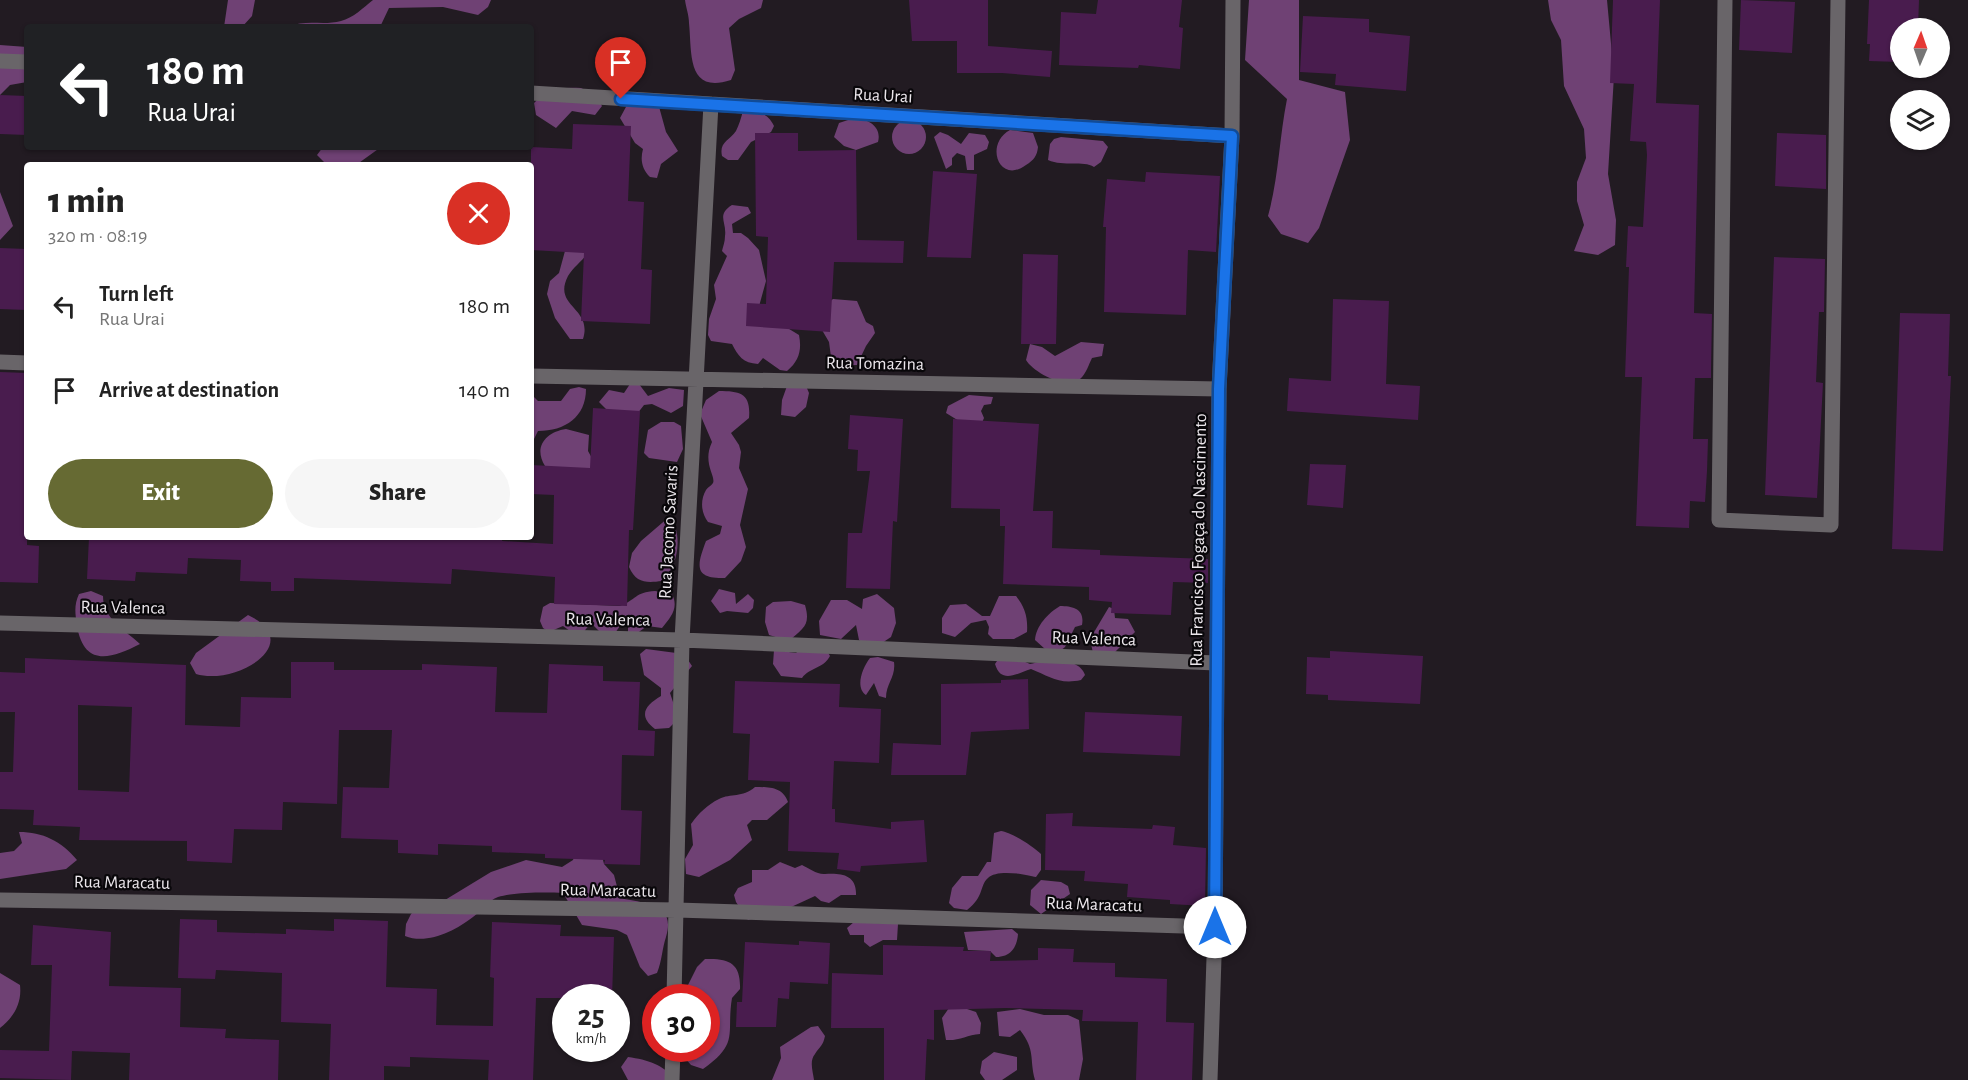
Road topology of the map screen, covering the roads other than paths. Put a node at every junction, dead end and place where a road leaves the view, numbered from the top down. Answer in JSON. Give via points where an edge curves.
{"nodes":[{"id":1,"x":1233,"y":0,"type":"edge"},
{"id":2,"x":1725,"y":0,"type":"edge"},
{"id":3,"x":1838,"y":0,"type":"edge"},
{"id":4,"x":0,"y":61,"type":"edge"},
{"id":5,"x":24,"y":62,"type":"edge"},
{"id":6,"x":534,"y":93,"type":"edge"},
{"id":7,"x":711,"y":104,"type":"junction"},
{"id":8,"x":1232,"y":136,"type":"junction"},
{"id":9,"x":0,"y":362,"type":"edge"},
{"id":10,"x":24,"y":363,"type":"edge"},
{"id":11,"x":534,"y":376,"type":"edge"},
{"id":12,"x":694,"y":379,"type":"junction"},
{"id":13,"x":1219,"y":389,"type":"junction"},
{"id":14,"x":0,"y":623,"type":"edge"},
{"id":15,"x":682,"y":640,"type":"junction"},
{"id":16,"x":1216,"y":663,"type":"junction"},
{"id":17,"x":0,"y":900,"type":"edge"},
{"id":18,"x":676,"y":910,"type":"junction"},
{"id":19,"x":1215,"y":927,"type":"junction"},
{"id":20,"x":674,"y":984,"type":"edge"},
{"id":21,"x":673,"y":1062,"type":"edge"},
{"id":22,"x":672,"y":1080,"type":"edge"},
{"id":23,"x":1210,"y":1080,"type":"edge"}],
"edges":[{"from":1,"to":8,"type":"street","name":"Rua Francisco Fogaça do Nascimento"},
{"from":2,"to":3,"type":"street","via":[[1719,520],[1831,525]]},
{"from":4,"to":5,"type":"street"},
{"from":6,"to":7,"type":"street","name":"Rua Urai"},
{"from":7,"to":8,"type":"street","name":"Rua Urai"},
{"from":7,"to":12,"type":"street","name":"Rua Jacomo Savaris"},
{"from":8,"to":13,"type":"street","name":"Rua Francisco Fogaça do Nascimento"},
{"from":9,"to":10,"type":"street"},
{"from":11,"to":12,"type":"street","name":"Rua Tomazina"},
{"from":12,"to":13,"type":"street","name":"Rua Tomazina"},
{"from":12,"to":15,"type":"street","name":"Rua Jacomo Savaris"},
{"from":13,"to":16,"type":"street","name":"Rua Francisco Fogaça do Nascimento"},
{"from":14,"to":15,"type":"street","name":"Rua Valenca"},
{"from":15,"to":16,"type":"street","name":"Rua Valenca"},
{"from":15,"to":18,"type":"street","name":"Rua Jacomo Savaris"},
{"from":16,"to":19,"type":"street","name":"Rua Francisco Fogaça do Nascimento"},
{"from":17,"to":18,"type":"street","name":"Rua Maracatu"},
{"from":18,"to":19,"type":"street","name":"Rua Maracatu"},
{"from":18,"to":20,"type":"street","name":"Rua Jacomo Savaris"},
{"from":19,"to":23,"type":"street","name":"Rua Francisco Fogaça do Nascimento"},
{"from":21,"to":22,"type":"street"}]}
